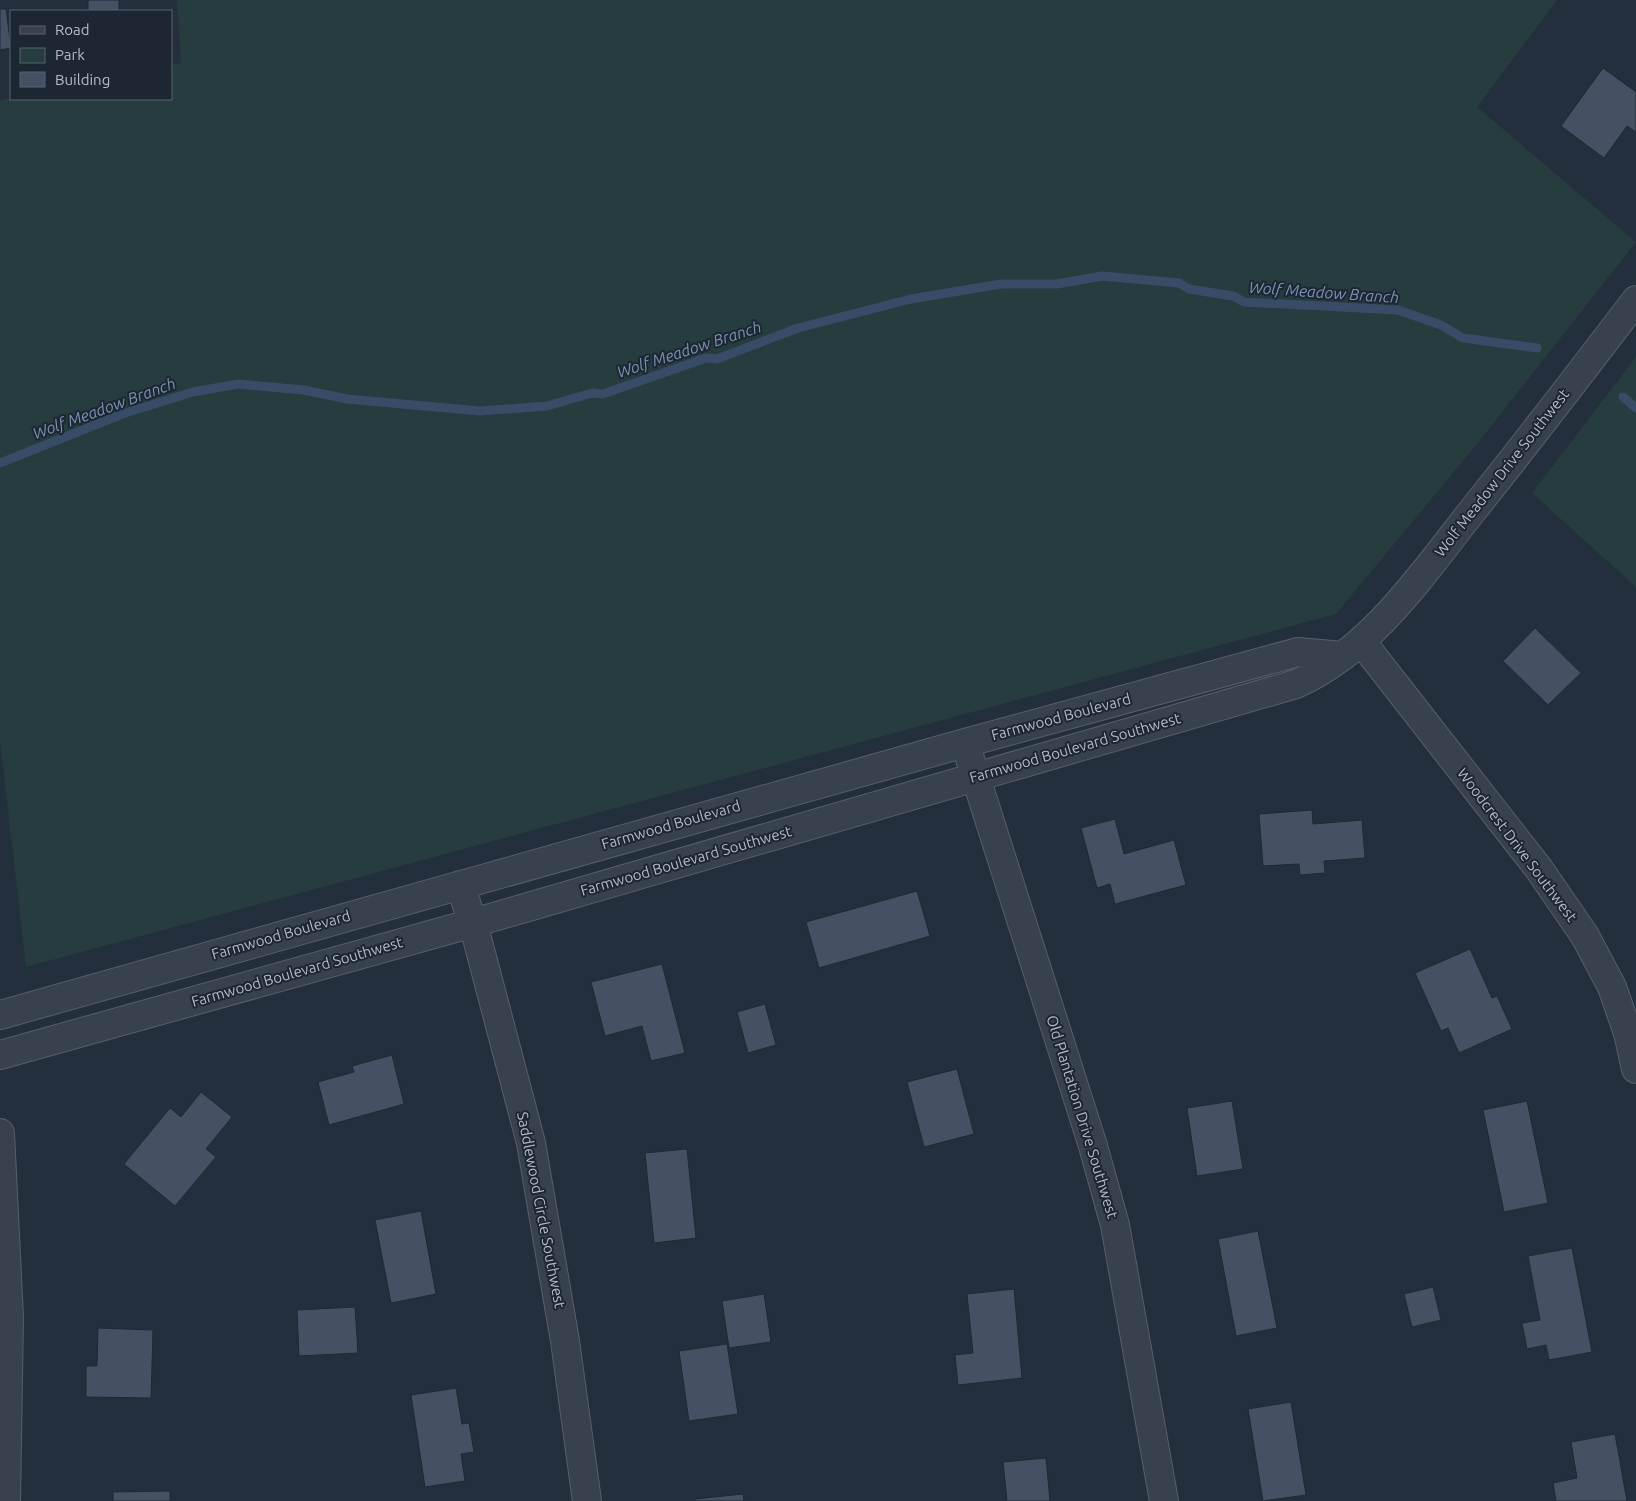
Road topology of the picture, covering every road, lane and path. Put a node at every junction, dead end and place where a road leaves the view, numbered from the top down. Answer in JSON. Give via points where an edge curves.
{"nodes":[{"id":1,"x":1636,"y":300,"type":"edge"},
{"id":2,"x":1352,"y":649,"type":"junction"},
{"id":3,"x":965,"y":743,"type":"junction"},
{"id":4,"x":975,"y":778,"type":"junction"},
{"id":5,"x":460,"y":884,"type":"junction"},
{"id":6,"x":473,"y":923,"type":"junction"},
{"id":7,"x":0,"y":1014,"type":"edge"},
{"id":8,"x":0,"y":1054,"type":"edge"},
{"id":9,"x":1636,"y":1069,"type":"edge"},
{"id":10,"x":0,"y":1133,"type":"edge"},
{"id":11,"x":6,"y":1501,"type":"edge"},
{"id":12,"x":588,"y":1501,"type":"edge"},
{"id":13,"x":1164,"y":1501,"type":"edge"}],
"edges":[{"from":1,"to":2,"type":"street","name":"Wolf Meadow Drive Southwest","via":[[1404,597]]},
{"from":2,"to":3,"type":"street","name":"Farmwood Boulevard","via":[[1298,652]]},
{"from":2,"to":4,"type":"street","name":"Farmwood Boulevard Southwest","via":[[1315,676],[1296,684]]},
{"from":2,"to":9,"type":"street","name":"Woodcrest Drive Southwest","via":[[1539,869],[1585,936],[1612,986]]},
{"from":3,"to":4,"type":"street","name":"Old Plantation Drive Southwest"},
{"from":3,"to":5,"type":"street","name":"Farmwood Boulevard"},
{"from":4,"to":6,"type":"street","name":"Farmwood Boulevard Southwest"},
{"from":4,"to":13,"type":"street","name":"Old Plantation Drive Southwest","via":[[1116,1225]]},
{"from":5,"to":6,"type":"street","name":"Saddlewood Circle Southwest"},
{"from":5,"to":7,"type":"street","name":"Farmwood Boulevard"},
{"from":6,"to":8,"type":"street","name":"Farmwood Boulevard Southwest"},
{"from":6,"to":12,"type":"street","name":"Saddlewood Circle Southwest","via":[[531,1143]]},
{"from":10,"to":11,"type":"street","via":[[9,1318]]}]}
